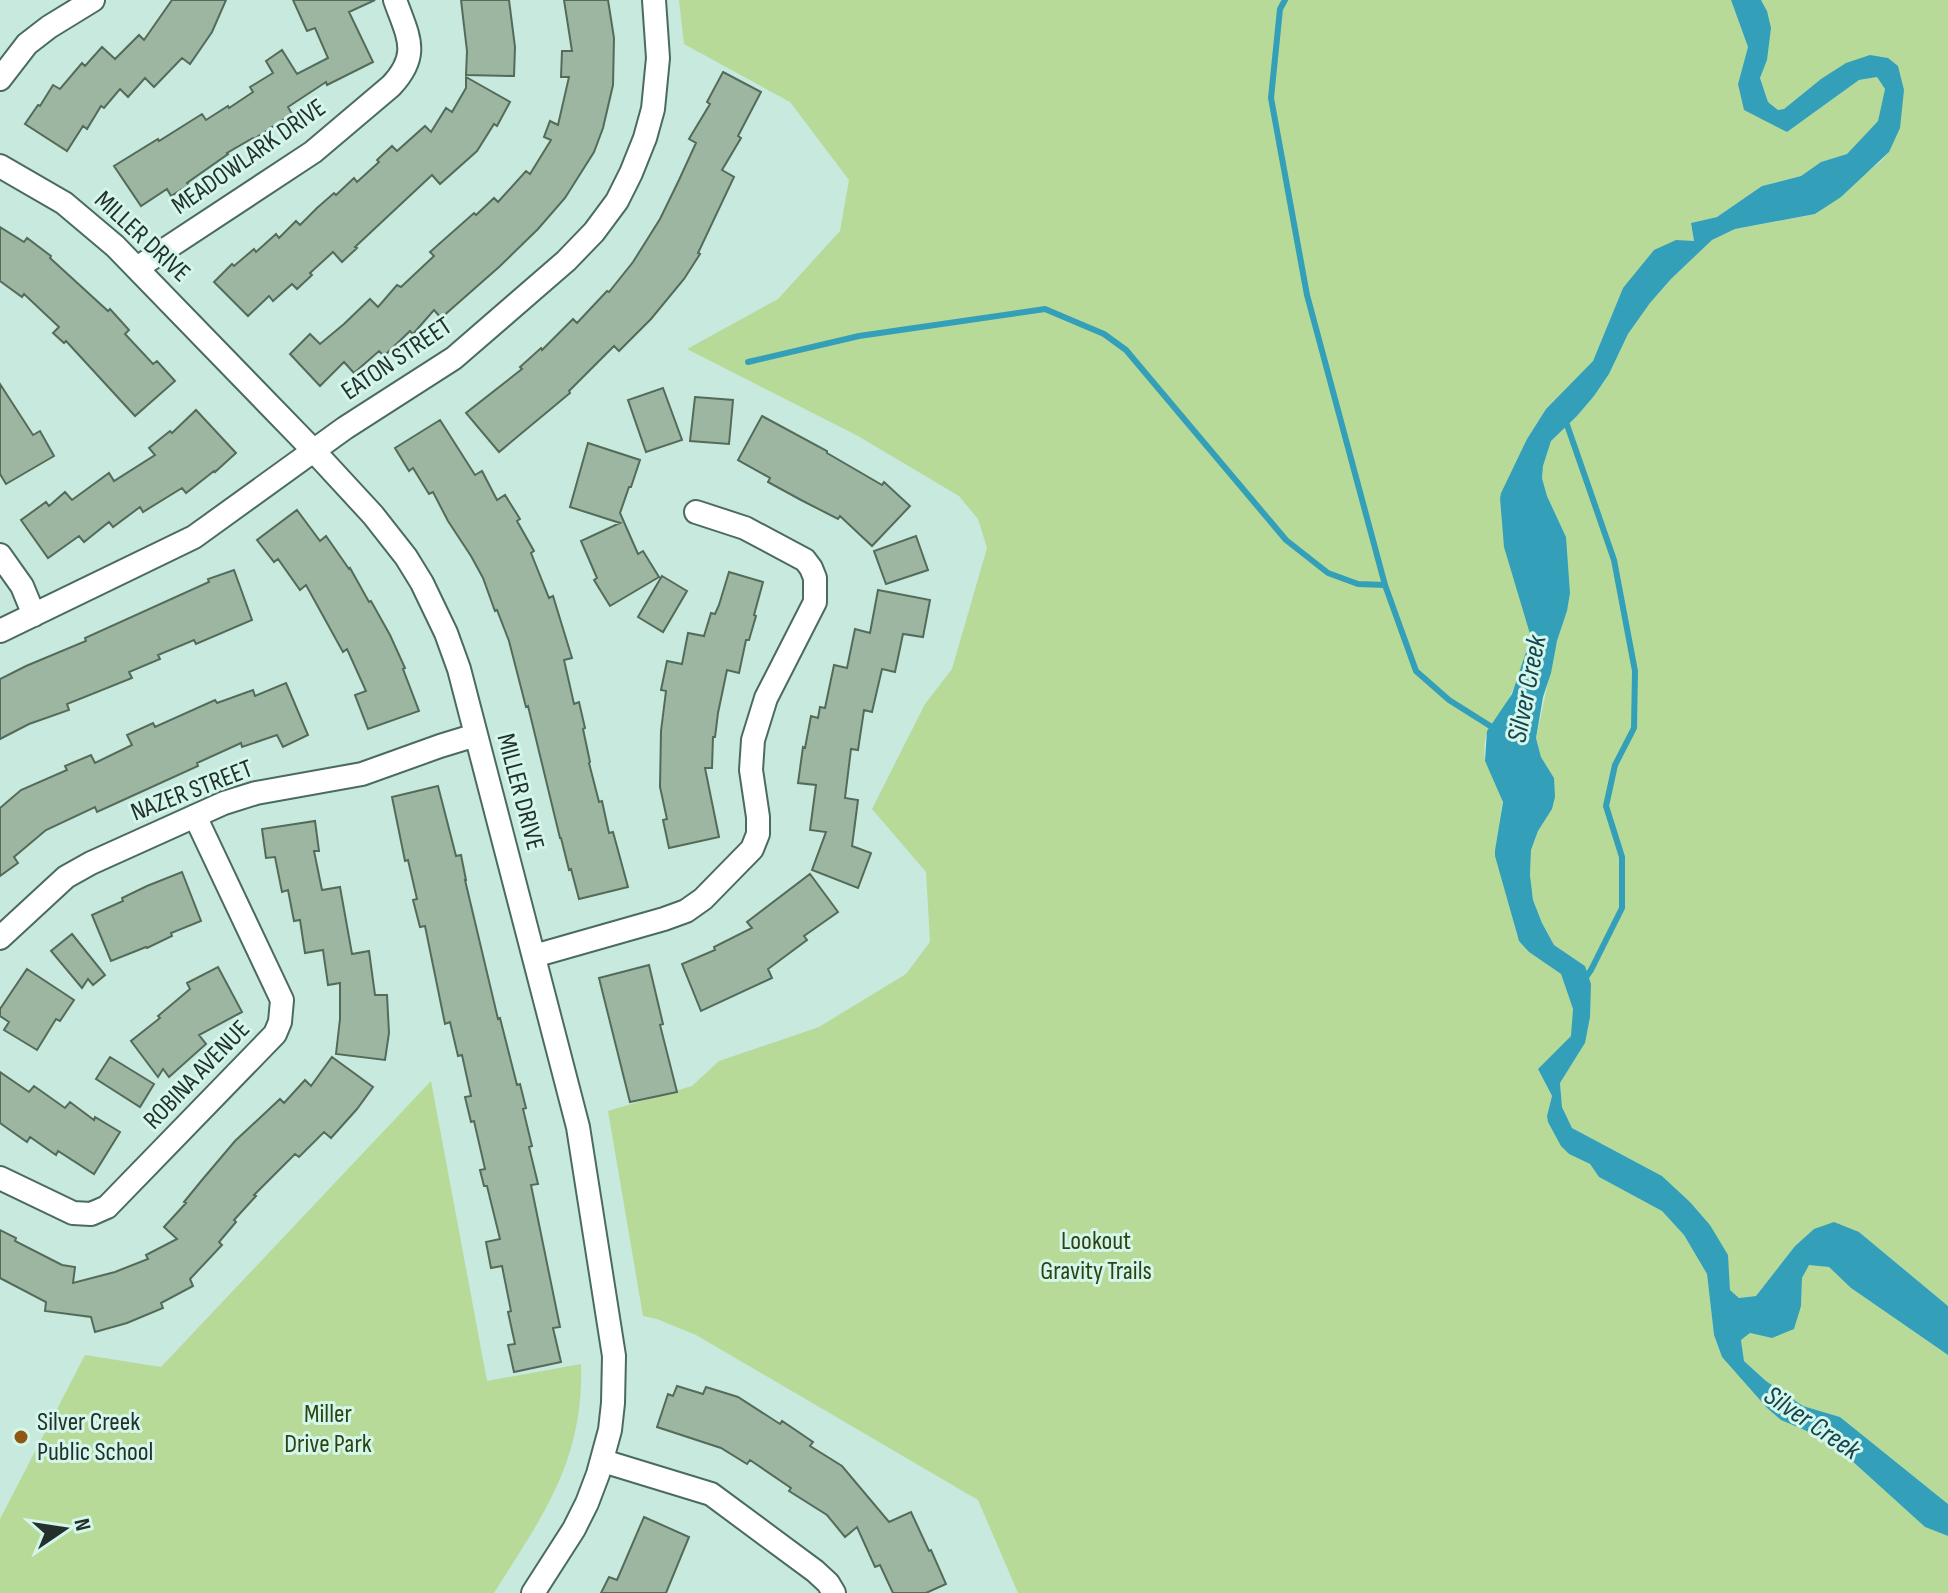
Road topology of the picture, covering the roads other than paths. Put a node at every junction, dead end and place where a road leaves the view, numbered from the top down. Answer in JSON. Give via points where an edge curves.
{"nodes":[{"id":1,"x":93,"y":0,"type":"edge"},
{"id":2,"x":395,"y":0,"type":"edge"},
{"id":3,"x":654,"y":0,"type":"edge"},
{"id":4,"x":0,"y":79,"type":"edge"},
{"id":5,"x":0,"y":166,"type":"edge"},
{"id":6,"x":137,"y":268,"type":"junction"},
{"id":7,"x":313,"y":450,"type":"junction"},
{"id":8,"x":696,"y":512,"type":"dead end"},
{"id":9,"x":0,"y":555,"type":"edge"},
{"id":10,"x":34,"y":615,"type":"junction"},
{"id":11,"x":0,"y":631,"type":"edge"},
{"id":12,"x":476,"y":735,"type":"junction"},
{"id":13,"x":195,"y":816,"type":"junction"},
{"id":14,"x":0,"y":938,"type":"edge"},
{"id":15,"x":534,"y":956,"type":"junction"},
{"id":16,"x":0,"y":1178,"type":"edge"},
{"id":17,"x":603,"y":1461,"type":"junction"},
{"id":18,"x":533,"y":1593,"type":"edge"},
{"id":19,"x":834,"y":1593,"type":"edge"}],
"edges":[{"from":1,"to":4,"type":"street","via":[[27,44]]},
{"from":2,"to":6,"type":"street","name":"MEADOWLARK DRIVE","via":[[410,48],[401,75],[313,152]]},
{"from":3,"to":7,"type":"street","name":"EATON STREET","via":[[658,58],[653,109],[631,173],[594,232],[454,358]]},
{"from":5,"to":6,"type":"street","name":"MILLER DRIVE","via":[[64,203]]},
{"from":6,"to":7,"type":"street","name":"MILLER DRIVE"},
{"from":7,"to":10,"type":"street","name":"EATON STREET","via":[[194,537]]},
{"from":7,"to":12,"type":"street","name":"MILLER DRIVE","via":[[390,535],[422,583],[451,645]]},
{"from":8,"to":15,"type":"street","via":[[745,528],[805,560],[815,578],[815,602],[766,698],[753,740],[758,834],[741,862],[686,911]]},
{"from":9,"to":10,"type":"street"},
{"from":10,"to":11,"type":"street","name":"EATON STREET"},
{"from":12,"to":13,"type":"street","name":"NAZER STREET","via":[[362,774],[256,793]]},
{"from":12,"to":15,"type":"street","name":"MILLER DRIVE"},
{"from":13,"to":14,"type":"street","name":"NAZER STREET","via":[[66,877]]},
{"from":13,"to":16,"type":"street","name":"ROBINA AVENUE","via":[[282,1000],[275,1034],[107,1207],[91,1214],[73,1213]]},
{"from":15,"to":17,"type":"street","name":"MILLER DRIVE","via":[[578,1127],[611,1329],[613,1403]]},
{"from":17,"to":18,"type":"street","name":"MILLER DRIVE","via":[[574,1529]]},
{"from":17,"to":19,"type":"street","via":[[711,1494],[815,1571]]}]}
